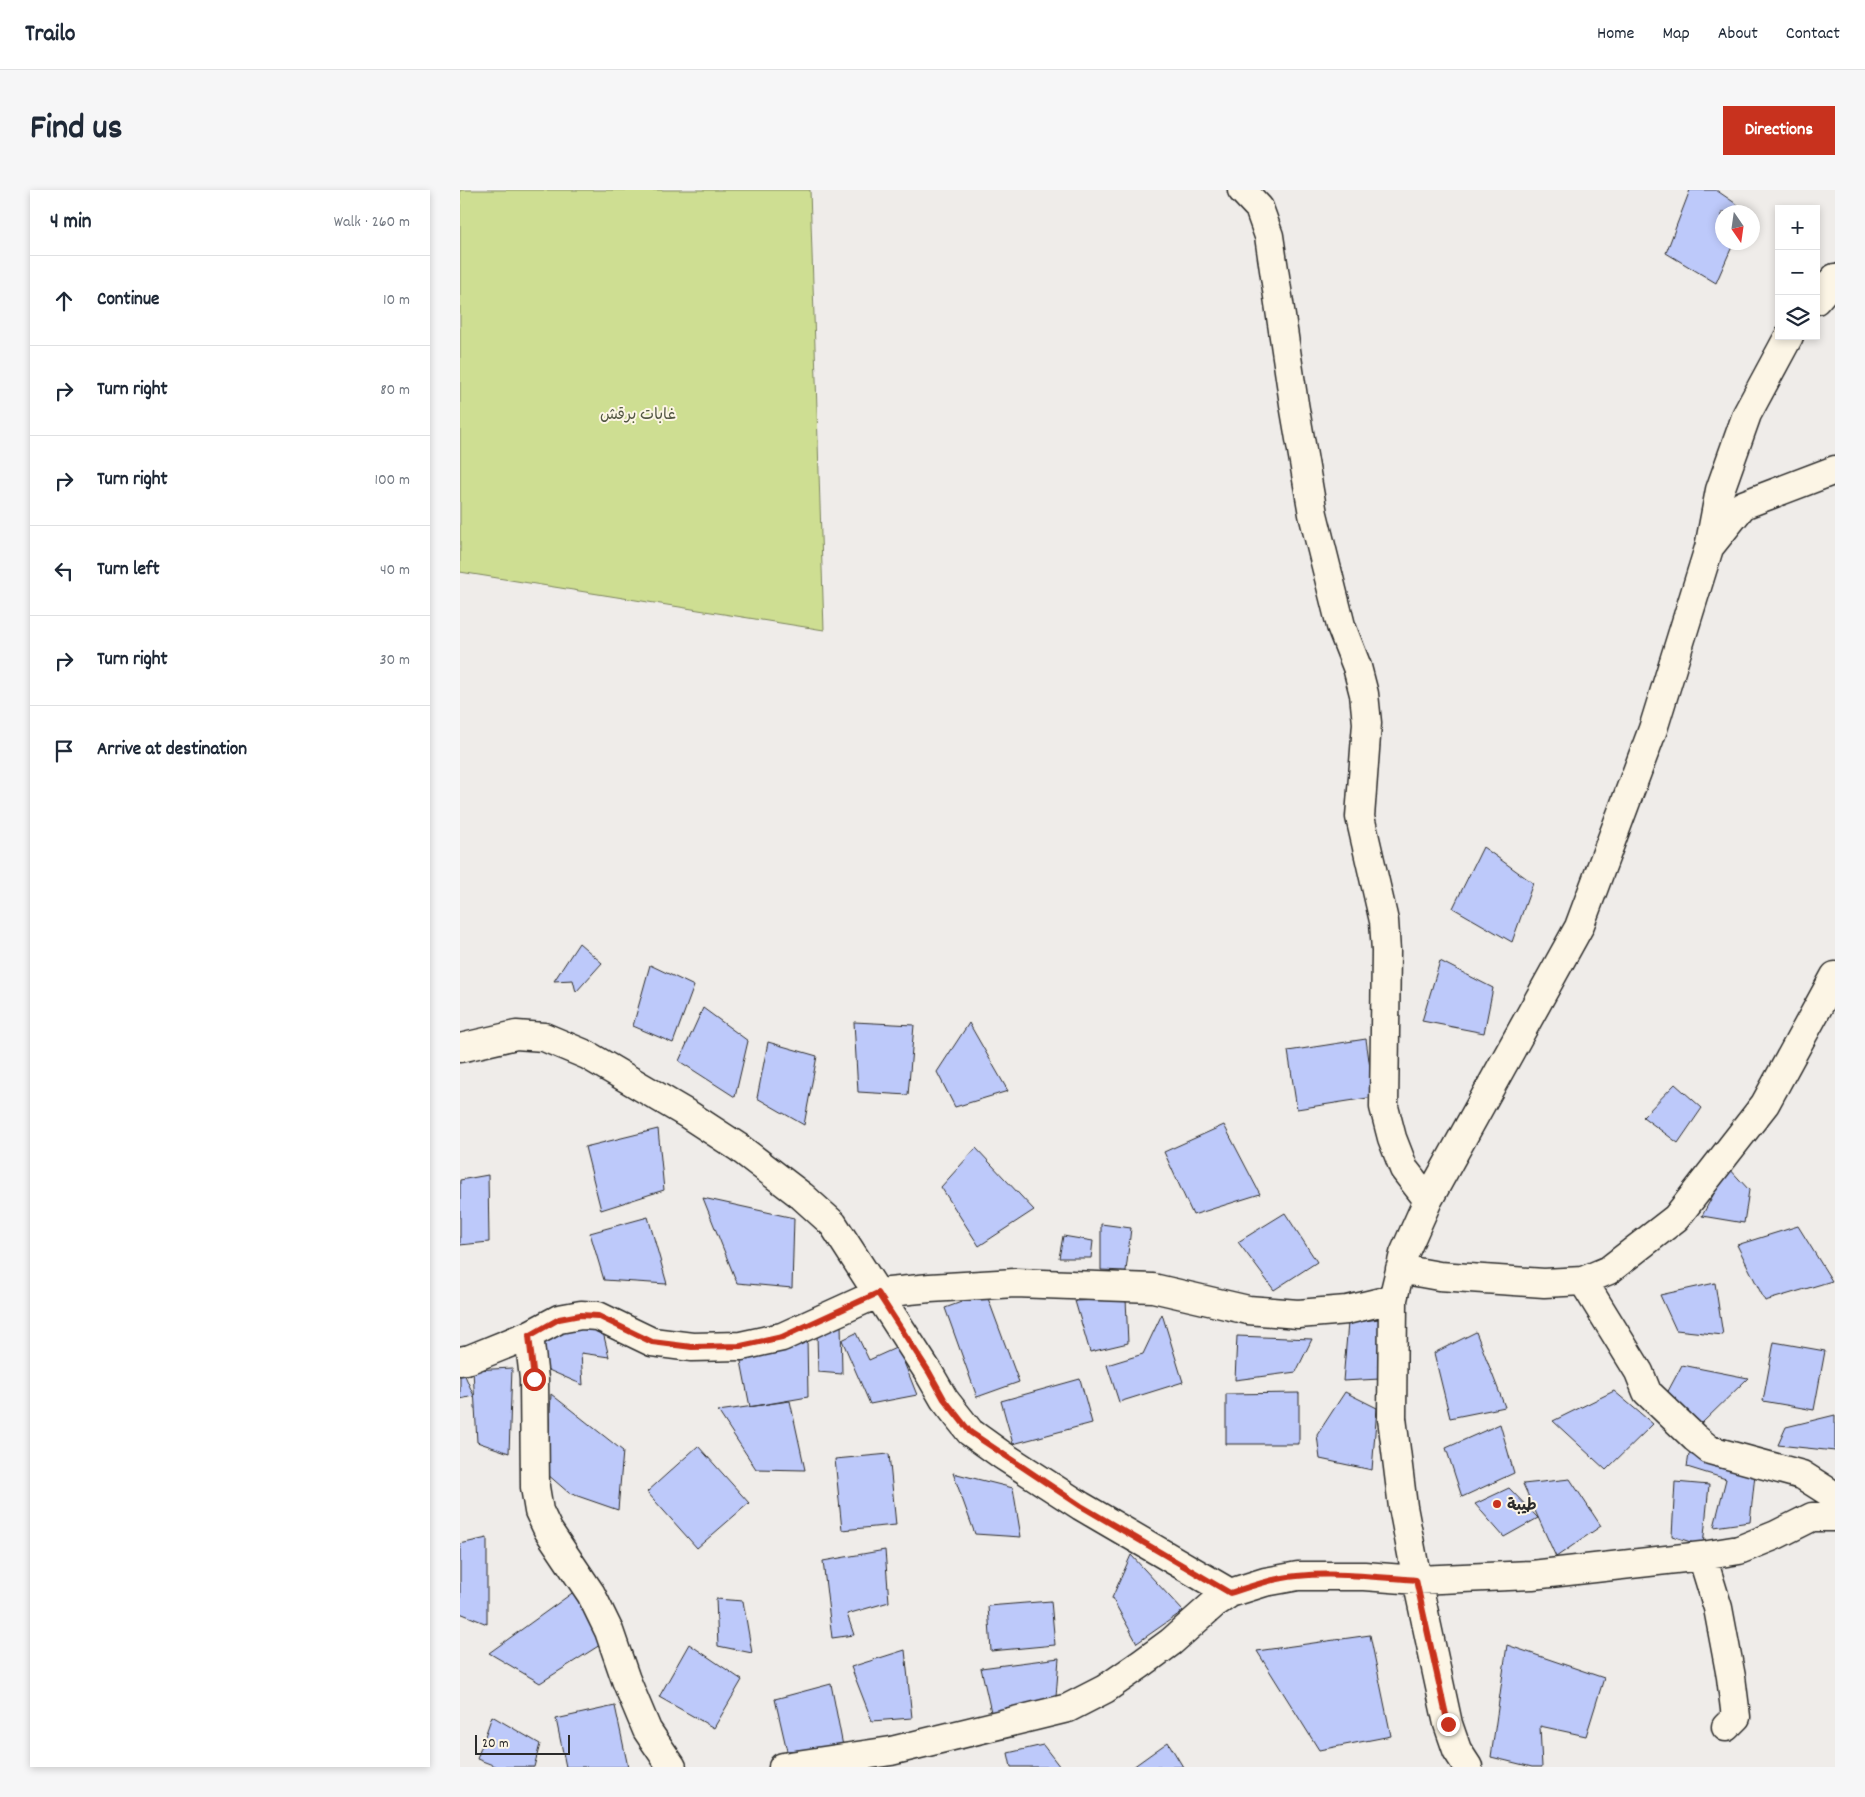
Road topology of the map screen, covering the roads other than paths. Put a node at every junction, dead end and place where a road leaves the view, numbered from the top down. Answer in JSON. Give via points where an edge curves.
{"nodes":[{"id":1,"x":1242,"y":190,"type":"edge"},
{"id":2,"x":1835,"y":278,"type":"edge"},
{"id":3,"x":1820,"y":295,"type":"edge"},
{"id":4,"x":1787,"y":340,"type":"edge"},
{"id":5,"x":1835,"y":470,"type":"edge"},
{"id":6,"x":1709,"y":548,"type":"junction"},
{"id":7,"x":1835,"y":976,"type":"edge"},
{"id":8,"x":460,"y":1048,"type":"edge"},
{"id":9,"x":1428,"y":1200,"type":"junction"},
{"id":10,"x":1400,"y":1269,"type":"junction"},
{"id":11,"x":1583,"y":1281,"type":"junction"},
{"id":12,"x":878,"y":1293,"type":"junction"},
{"id":13,"x":1393,"y":1299,"type":"junction"},
{"id":14,"x":529,"y":1336,"type":"junction"},
{"id":15,"x":460,"y":1361,"type":"edge"},
{"id":16,"x":1835,"y":1496,"type":"edge"},
{"id":17,"x":1835,"y":1517,"type":"edge"},
{"id":18,"x":1702,"y":1556,"type":"junction"},
{"id":19,"x":1416,"y":1580,"type":"junction"},
{"id":20,"x":1230,"y":1593,"type":"junction"},
{"id":21,"x":1726,"y":1727,"type":"dead end"},
{"id":22,"x":898,"y":1759,"type":"edge"},
{"id":23,"x":672,"y":1767,"type":"edge"},
{"id":24,"x":783,"y":1767,"type":"edge"},
{"id":25,"x":1468,"y":1767,"type":"edge"}],
"edges":[{"from":1,"to":9,"type":"street","via":[[1259,208],[1269,236],[1313,514],[1341,626],[1364,694],[1367,723],[1360,818],[1384,921],[1384,1107],[1404,1169]]},
{"from":2,"to":3,"type":"street"},
{"from":4,"to":6,"type":"street","via":[[1747,414],[1720,490]]},
{"from":5,"to":6,"type":"street","via":[[1743,505]]},
{"from":6,"to":9,"type":"street","via":[[1653,729],[1579,927]]},
{"from":7,"to":11,"type":"street","via":[[1764,1104],[1676,1218],[1609,1270]]},
{"from":8,"to":12,"type":"street","via":[[516,1035],[544,1037],[587,1055],[689,1115],[802,1196],[833,1224]]},
{"from":9,"to":10,"type":"street"},
{"from":10,"to":11,"type":"street","via":[[1439,1276],[1544,1283]]},
{"from":10,"to":13,"type":"street"},
{"from":11,"to":16,"type":"street","via":[[1639,1372],[1647,1392],[1695,1438],[1710,1450],[1802,1475]]},
{"from":12,"to":13,"type":"street","via":[[1015,1283],[1153,1288],[1248,1310],[1298,1314],[1347,1310]]},
{"from":12,"to":14,"type":"street","via":[[782,1337],[741,1346],[692,1347],[652,1342],[598,1316],[580,1315],[559,1319]]},
{"from":12,"to":20,"type":"street","via":[[944,1399],[970,1432],[1081,1506]]},
{"from":13,"to":19,"type":"street","via":[[1392,1418]]},
{"from":14,"to":15,"type":"street"},
{"from":14,"to":23,"type":"street","via":[[534,1379],[535,1487],[539,1510],[548,1530],[591,1594],[609,1631],[647,1730]]},
{"from":17,"to":18,"type":"street","via":[[1812,1517],[1740,1550]]},
{"from":18,"to":19,"type":"street","via":[[1532,1575]]},
{"from":18,"to":21,"type":"street","via":[[1718,1608],[1731,1677],[1736,1717]]},
{"from":19,"to":20,"type":"street","via":[[1298,1576]]},
{"from":19,"to":25,"type":"street","via":[[1448,1724]]},
{"from":20,"to":22,"type":"street","via":[[1134,1669],[1068,1708]]},
{"from":22,"to":24,"type":"street"}]}
